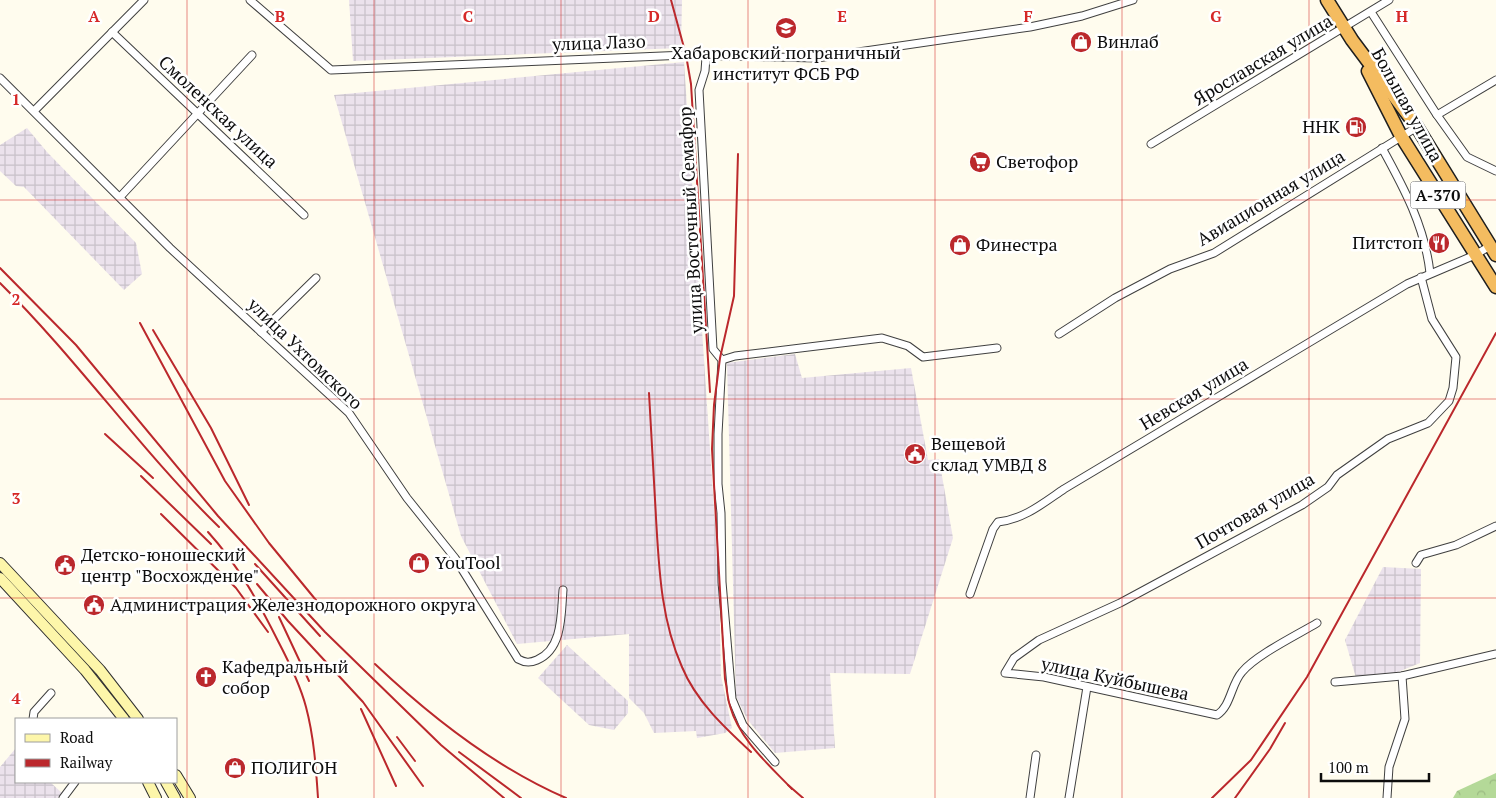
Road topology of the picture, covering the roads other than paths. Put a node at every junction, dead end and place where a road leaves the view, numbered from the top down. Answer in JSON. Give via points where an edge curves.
{"nodes":[{"id":1,"x":144,"y":0,"type":"edge"},
{"id":2,"x":250,"y":0,"type":"edge"},
{"id":3,"x":1133,"y":0,"type":"edge"},
{"id":4,"x":1327,"y":0,"type":"edge"},
{"id":5,"x":1389,"y":0,"type":"edge"},
{"id":6,"x":1371,"y":12,"type":"junction"},
{"id":7,"x":1344,"y":28,"type":"junction"},
{"id":8,"x":112,"y":32,"type":"junction"},
{"id":9,"x":1352,"y":40,"type":"junction"},
{"id":10,"x":252,"y":55,"type":"dead end"},
{"id":11,"x":706,"y":57,"type":"junction"},
{"id":12,"x":0,"y":78,"type":"edge"},
{"id":13,"x":1496,"y":80,"type":"edge"},
{"id":14,"x":34,"y":111,"type":"junction"},
{"id":15,"x":197,"y":114,"type":"junction"},
{"id":16,"x":1437,"y":115,"type":"junction"},
{"id":17,"x":1417,"y":127,"type":"junction"},
{"id":18,"x":1401,"y":136,"type":"junction"},
{"id":19,"x":1151,"y":144,"type":"dead end"},
{"id":20,"x":1382,"y":148,"type":"junction"},
{"id":21,"x":1496,"y":170,"type":"edge"},
{"id":22,"x":120,"y":198,"type":"junction"},
{"id":23,"x":304,"y":215,"type":"dead end"},
{"id":24,"x":1493,"y":250,"type":"edge"},
{"id":25,"x":1476,"y":254,"type":"junction"},
{"id":26,"x":1430,"y":273,"type":"junction"},
{"id":27,"x":1421,"y":277,"type":"junction"},
{"id":28,"x":316,"y":278,"type":"dead end"},
{"id":29,"x":1496,"y":287,"type":"edge"},
{"id":30,"x":261,"y":332,"type":"junction"},
{"id":31,"x":1059,"y":334,"type":"dead end"},
{"id":32,"x":998,"y":348,"type":"dead end"},
{"id":33,"x":722,"y":360,"type":"junction"},
{"id":34,"x":1496,"y":526,"type":"edge"},
{"id":35,"x":0,"y":563,"type":"edge"},
{"id":36,"x":1416,"y":563,"type":"dead end"},
{"id":37,"x":0,"y":578,"type":"edge"},
{"id":38,"x":563,"y":590,"type":"dead end"},
{"id":39,"x":970,"y":594,"type":"dead end"},
{"id":40,"x":1316,"y":622,"type":"dead end"},
{"id":41,"x":1496,"y":654,"type":"edge"},
{"id":42,"x":1006,"y":673,"type":"joint"},
{"id":43,"x":1402,"y":676,"type":"junction"},
{"id":44,"x":1335,"y":682,"type":"dead end"},
{"id":45,"x":1087,"y":687,"type":"junction"},
{"id":46,"x":51,"y":693,"type":"dead end"},
{"id":47,"x":33,"y":718,"type":"edge"},
{"id":48,"x":123,"y":718,"type":"edge"},
{"id":49,"x":137,"y":718,"type":"edge"},
{"id":50,"x":1036,"y":755,"type":"dead end"},
{"id":51,"x":775,"y":762,"type":"dead end"},
{"id":52,"x":178,"y":778,"type":"edge"},
{"id":53,"x":74,"y":783,"type":"edge"},
{"id":54,"x":148,"y":783,"type":"edge"},
{"id":55,"x":167,"y":783,"type":"edge"},
{"id":56,"x":63,"y":798,"type":"edge"},
{"id":57,"x":156,"y":798,"type":"edge"},
{"id":58,"x":176,"y":798,"type":"edge"},
{"id":59,"x":190,"y":798,"type":"edge"},
{"id":60,"x":1030,"y":798,"type":"edge"},
{"id":61,"x":1069,"y":798,"type":"edge"},
{"id":62,"x":1387,"y":798,"type":"edge"}],
"edges":[{"from":1,"to":8,"type":"street"},
{"from":2,"to":11,"type":"street","name":"улица Лазо","via":[[331,70]]},
{"from":3,"to":11,"type":"street","name":"улица Лазо","via":[[1082,16],[1030,27],[817,58]]},
{"from":4,"to":7,"type":"highway","name":"Большая улица","number":"А-370"},
{"from":5,"to":6,"type":"street","name":"Ярославская улица"},
{"from":6,"to":7,"type":"street","name":"Ярославская улица"},
{"from":6,"to":16,"type":"street"},
{"from":7,"to":9,"type":"highway","name":"Большая улица","number":"А-370"},
{"from":7,"to":19,"type":"street","name":"Ярославская улица"},
{"from":8,"to":14,"type":"street"},
{"from":8,"to":15,"type":"street","name":"Смоленская улица"},
{"from":9,"to":17,"type":"highway","name":"Большая улица","number":"А-370"},
{"from":9,"to":18,"type":"highway","name":"Большая улица","number":"А-370"},
{"from":10,"to":15,"type":"street"},
{"from":11,"to":33,"type":"street","name":"улица Восточный Семафор","via":[[699,90],[712,339],[713,349]]},
{"from":12,"to":14,"type":"street","name":"улица Ухтомского"},
{"from":13,"to":16,"type":"street"},
{"from":14,"to":22,"type":"street","name":"улица Ухтомского"},
{"from":15,"to":22,"type":"street"},
{"from":15,"to":23,"type":"street","name":"Смоленская улица"},
{"from":16,"to":21,"type":"street","via":[[1467,157]]},
{"from":17,"to":18,"type":"street","name":"Авиационная улица"},
{"from":17,"to":24,"type":"highway","name":"Большая улица","number":"А-370"},
{"from":18,"to":20,"type":"street","name":"Авиационная улица"},
{"from":18,"to":25,"type":"highway","name":"Большая улица","number":"А-370"},
{"from":20,"to":26,"type":"street","via":[[1421,228]]},
{"from":20,"to":31,"type":"street","name":"Авиационная улица","via":[[1214,253],[1175,266],[1115,298]]},
{"from":22,"to":30,"type":"street","name":"улица Ухтомского"},
{"from":24,"to":25,"type":"street","name":"Невская улица"},
{"from":25,"to":26,"type":"street","name":"Невская улица"},
{"from":25,"to":29,"type":"highway","name":"Большая улица","number":"А-370"},
{"from":26,"to":27,"type":"street","name":"Невская улица"},
{"from":27,"to":39,"type":"street","name":"Невская улица","via":[[1064,489],[1029,513],[998,522]]},
{"from":27,"to":42,"type":"street","name":"Почтовая улица","via":[[1432,319],[1456,357],[1451,394],[1428,423],[1388,438],[1302,504],[1120,603],[1039,640],[1014,658]]},
{"from":28,"to":30,"type":"street"},
{"from":30,"to":38,"type":"street","name":"улица Ухтомского","via":[[349,413],[407,498],[455,558],[518,659],[531,662],[542,658],[553,646],[560,628]]},
{"from":32,"to":33,"type":"street","via":[[923,357],[908,346],[882,338]]},
{"from":33,"to":51,"type":"street","name":"улица Восточный Семафор","via":[[718,484],[732,699],[743,725]]},
{"from":34,"to":36,"type":"street","via":[[1456,545],[1421,555]]},
{"from":35,"to":49,"type":"main road","via":[[100,670]]},
{"from":37,"to":48,"type":"main road","via":[[85,670]]},
{"from":40,"to":45,"type":"street","name":"улица Куйбышева","via":[[1248,666],[1238,676],[1224,709],[1217,715]]},
{"from":41,"to":43,"type":"street"},
{"from":42,"to":45,"type":"street","name":"улица Куйбышева","via":[[1044,677]]},
{"from":43,"to":44,"type":"street"},
{"from":43,"to":62,"type":"street","via":[[1405,720],[1389,767]]},
{"from":45,"to":61,"type":"street"},
{"from":46,"to":47,"type":"street","via":[[34,712]]},
{"from":50,"to":60,"type":"street"},
{"from":52,"to":59,"type":"main road"},
{"from":53,"to":56,"type":"street"},
{"from":54,"to":57,"type":"main road"},
{"from":55,"to":58,"type":"main road"}]}
